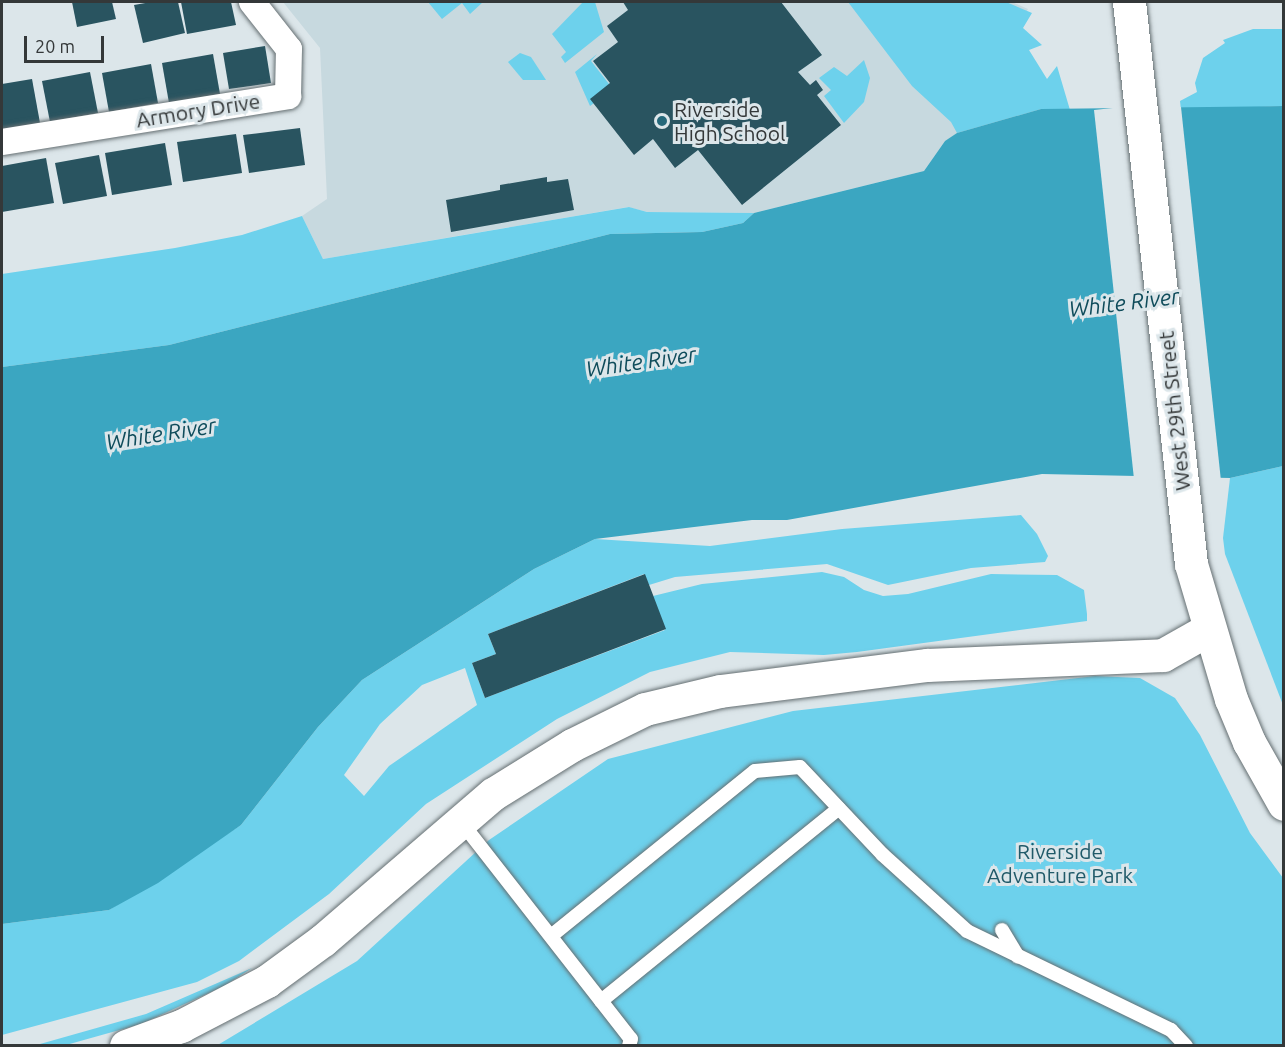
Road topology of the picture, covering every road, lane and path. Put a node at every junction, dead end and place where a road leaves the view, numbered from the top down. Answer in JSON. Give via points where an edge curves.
{"nodes":[{"id":1,"x":252,"y":2,"type":"edge"},
{"id":2,"x":1129,"y":2,"type":"edge"},
{"id":3,"x":2,"y":142,"type":"edge"},
{"id":4,"x":1209,"y":628,"type":"junction"},
{"id":5,"x":1284,"y":804,"type":"edge"},
{"id":6,"x":839,"y":808,"type":"junction"},
{"id":7,"x":462,"y":823,"type":"junction"},
{"id":8,"x":1002,"y":930,"type":"dead end"},
{"id":9,"x":551,"y":936,"type":"junction"},
{"id":10,"x":1018,"y":957,"type":"junction"},
{"id":11,"x":601,"y":1001,"type":"junction"},
{"id":12,"x":126,"y":1046,"type":"edge"},
{"id":13,"x":628,"y":1046,"type":"edge"},
{"id":14,"x":1186,"y":1046,"type":"edge"}],
"edges":[{"from":1,"to":3,"type":"street","name":"Armory Drive","via":[[289,49],[288,96]]},
{"from":2,"to":4,"type":"street","name":"West 29th Street","via":[[1140,75],[1185,519],[1191,564]]},
{"from":4,"to":5,"type":"street","name":"West 29th Street","via":[[1249,742]]},
{"from":4,"to":7,"type":"street","via":[[1163,655],[927,665],[681,699],[632,715],[562,750],[493,794]]},
{"from":6,"to":9,"type":"lane","via":[[800,767],[755,771]]},
{"from":6,"to":10,"type":"lane","via":[[967,932]]},
{"from":6,"to":11,"type":"lane"},
{"from":7,"to":9,"type":"lane"},
{"from":7,"to":12,"type":"street","via":[[323,940],[267,981],[181,1026]]},
{"from":8,"to":10,"type":"lane"},
{"from":9,"to":11,"type":"lane"},
{"from":10,"to":14,"type":"lane","via":[[1171,1030]]},
{"from":11,"to":13,"type":"lane","via":[[631,1039]]}]}
